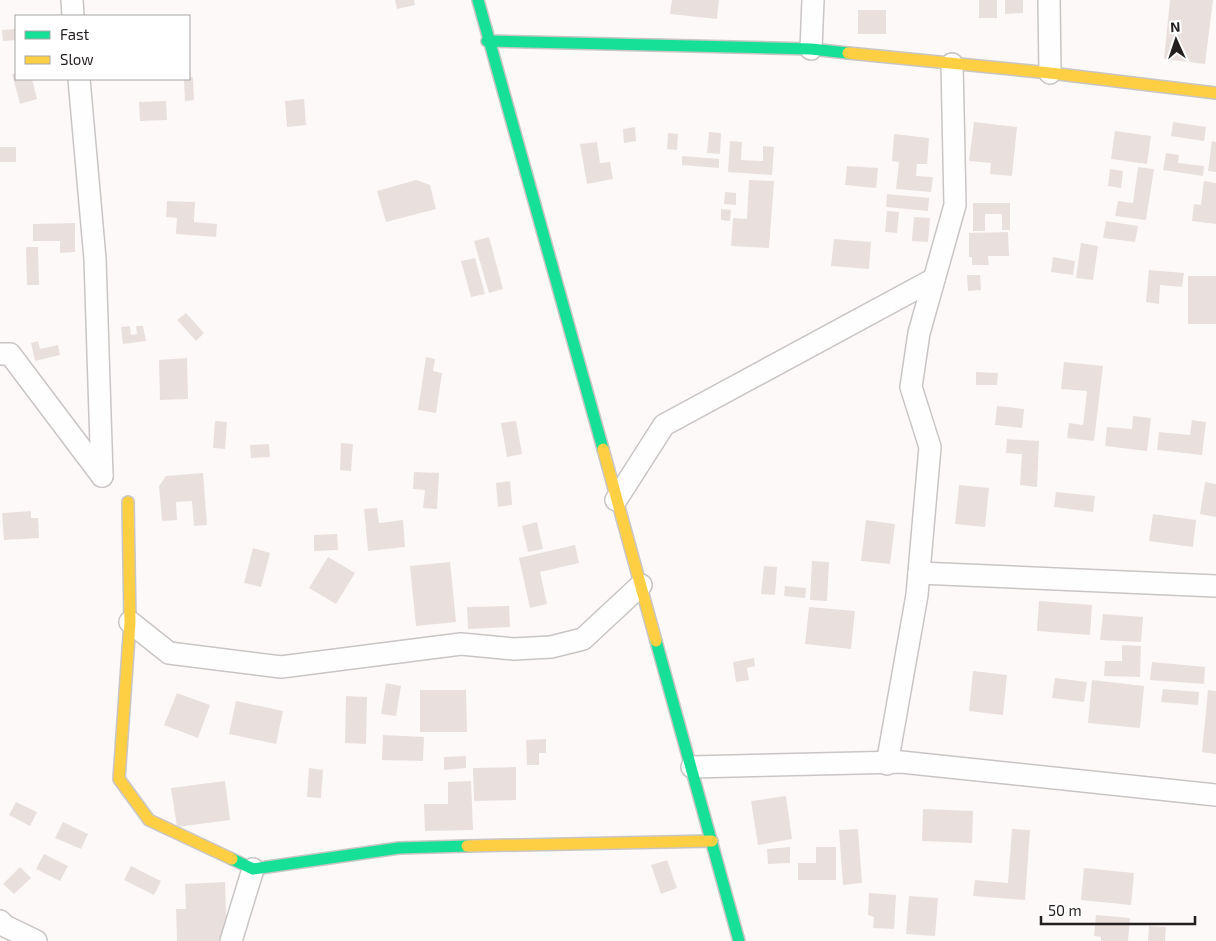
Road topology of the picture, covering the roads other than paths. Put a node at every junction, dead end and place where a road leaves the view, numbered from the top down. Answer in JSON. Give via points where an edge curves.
{"nodes":[{"id":1,"x":72,"y":0,"type":"edge"},
{"id":2,"x":478,"y":0,"type":"edge"},
{"id":3,"x":812,"y":0,"type":"edge"},
{"id":4,"x":1049,"y":0,"type":"edge"},
{"id":5,"x":73,"y":15,"type":"edge"},
{"id":6,"x":487,"y":41,"type":"junction"},
{"id":7,"x":811,"y":49,"type":"junction"},
{"id":8,"x":952,"y":64,"type":"junction"},
{"id":9,"x":1050,"y":73,"type":"junction"},
{"id":10,"x":79,"y":80,"type":"edge"},
{"id":11,"x":1216,"y":93,"type":"edge"},
{"id":12,"x":934,"y":279,"type":"junction"},
{"id":13,"x":0,"y":354,"type":"edge"},
{"id":14,"x":616,"y":500,"type":"junction"},
{"id":15,"x":128,"y":502,"type":"dead end"},
{"id":16,"x":919,"y":573,"type":"junction"},
{"id":17,"x":641,"y":585,"type":"junction"},
{"id":18,"x":1216,"y":586,"type":"edge"},
{"id":19,"x":130,"y":622,"type":"junction"},
{"id":20,"x":887,"y":764,"type":"junction"},
{"id":21,"x":692,"y":767,"type":"junction"},
{"id":22,"x":1216,"y":795,"type":"edge"},
{"id":23,"x":712,"y":841,"type":"junction"},
{"id":24,"x":253,"y":869,"type":"junction"},
{"id":25,"x":0,"y":921,"type":"edge"},
{"id":26,"x":36,"y":941,"type":"edge"},
{"id":27,"x":231,"y":941,"type":"edge"},
{"id":28,"x":739,"y":941,"type":"edge"}],
"edges":[{"from":1,"to":5,"type":"street"},
{"from":2,"to":6,"type":"street"},
{"from":3,"to":7,"type":"street"},
{"from":4,"to":9,"type":"street"},
{"from":6,"to":7,"type":"street"},
{"from":6,"to":14,"type":"street"},
{"from":7,"to":8,"type":"street"},
{"from":8,"to":9,"type":"street"},
{"from":8,"to":12,"type":"street","via":[[955,205]]},
{"from":9,"to":11,"type":"street"},
{"from":10,"to":13,"type":"street","via":[[95,259],[102,476],[10,354]]},
{"from":12,"to":14,"type":"street","via":[[664,425]]},
{"from":12,"to":16,"type":"street","via":[[919,333],[911,387],[930,447]]},
{"from":14,"to":17,"type":"street"},
{"from":15,"to":19,"type":"street"},
{"from":16,"to":18,"type":"street"},
{"from":16,"to":20,"type":"street"},
{"from":17,"to":19,"type":"street","via":[[584,639],[551,647],[514,649],[461,644],[281,667],[169,653]]},
{"from":17,"to":21,"type":"street"},
{"from":19,"to":24,"type":"street","via":[[120,779],[149,820]]},
{"from":20,"to":21,"type":"street"},
{"from":20,"to":22,"type":"street"},
{"from":21,"to":23,"type":"street"},
{"from":23,"to":24,"type":"street","via":[[399,848]]},
{"from":23,"to":28,"type":"street"},
{"from":24,"to":27,"type":"street"},
{"from":25,"to":26,"type":"street"}]}
